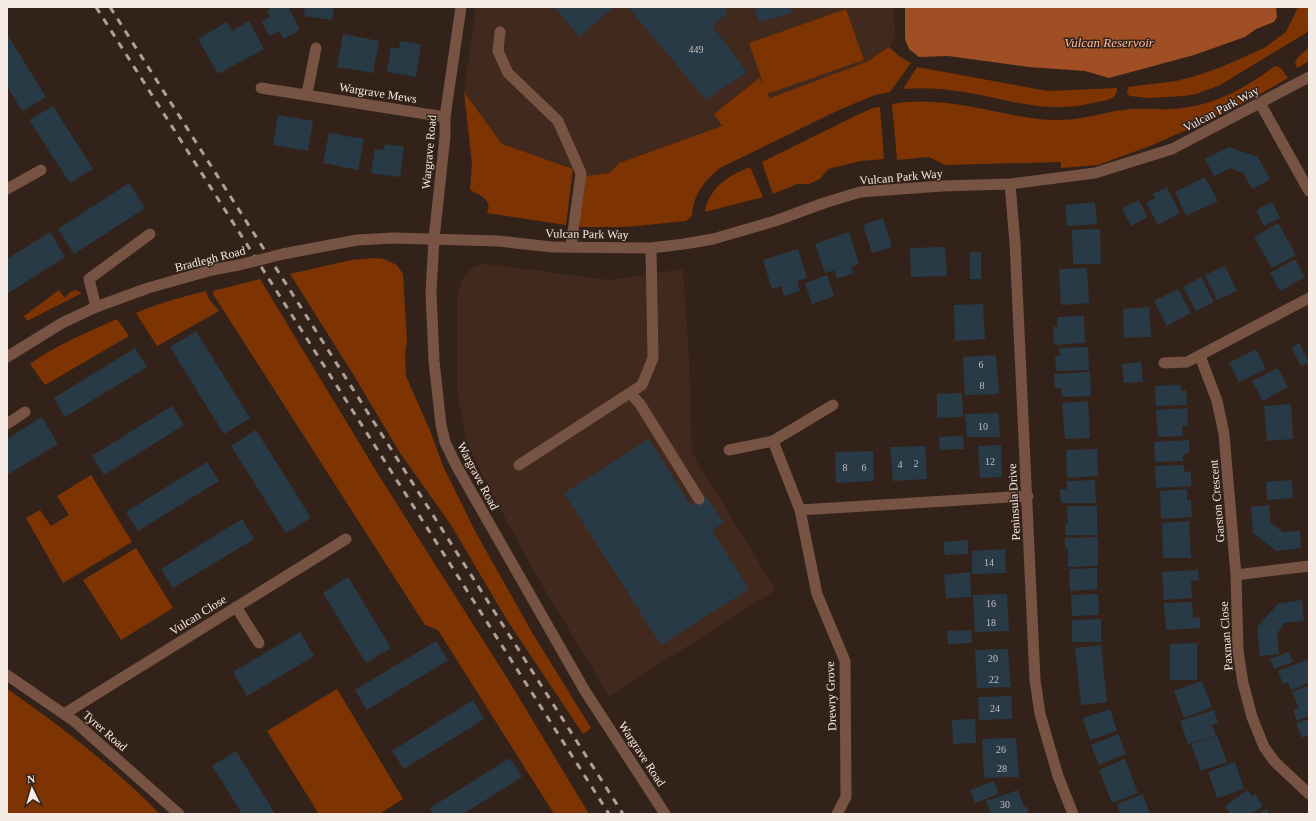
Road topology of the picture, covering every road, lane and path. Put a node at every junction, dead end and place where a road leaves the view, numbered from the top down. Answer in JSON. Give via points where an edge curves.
{"nodes":[{"id":1,"x":461,"y":7,"type":"edge"},
{"id":2,"x":500,"y":32,"type":"dead end"},
{"id":3,"x":316,"y":48,"type":"dead end"},
{"id":4,"x":1309,"y":76,"type":"edge"},
{"id":5,"x":261,"y":88,"type":"dead end"},
{"id":6,"x":307,"y":94,"type":"junction"},
{"id":7,"x":1260,"y":103,"type":"junction"},
{"id":8,"x":445,"y":117,"type":"junction"},
{"id":9,"x":41,"y":170,"type":"dead end"},
{"id":10,"x":1010,"y":184,"type":"junction"},
{"id":11,"x":7,"y":189,"type":"edge"},
{"id":12,"x":1309,"y":191,"type":"edge"},
{"id":13,"x":150,"y":234,"type":"dead end"},
{"id":14,"x":434,"y":239,"type":"junction"},
{"id":15,"x":571,"y":247,"type":"junction"},
{"id":16,"x":651,"y":248,"type":"junction"},
{"id":17,"x":1309,"y":298,"type":"edge"},
{"id":18,"x":96,"y":307,"type":"junction"},
{"id":19,"x":1200,"y":356,"type":"junction"},
{"id":20,"x":7,"y":357,"type":"edge"},
{"id":21,"x":1164,"y":363,"type":"dead end"},
{"id":22,"x":630,"y":393,"type":"junction"},
{"id":23,"x":833,"y":404,"type":"dead end"},
{"id":24,"x":25,"y":412,"type":"dead end"},
{"id":25,"x":7,"y":424,"type":"edge"},
{"id":26,"x":773,"y":441,"type":"junction"},
{"id":27,"x":728,"y":450,"type":"dead end"},
{"id":28,"x":519,"y":465,"type":"dead end"},
{"id":29,"x":1028,"y":496,"type":"junction"},
{"id":30,"x":699,"y":499,"type":"dead end"},
{"id":31,"x":800,"y":510,"type":"junction"},
{"id":32,"x":346,"y":539,"type":"dead end"},
{"id":33,"x":1309,"y":566,"type":"edge"},
{"id":34,"x":1236,"y":575,"type":"junction"},
{"id":35,"x":236,"y":607,"type":"junction"},
{"id":36,"x":259,"y":643,"type":"dead end"},
{"id":37,"x":7,"y":675,"type":"edge"},
{"id":38,"x":64,"y":714,"type":"junction"},
{"id":39,"x":1309,"y":794,"type":"edge"},
{"id":40,"x":179,"y":814,"type":"edge"},
{"id":41,"x":665,"y":814,"type":"edge"},
{"id":42,"x":837,"y":814,"type":"edge"},
{"id":43,"x":1073,"y":814,"type":"edge"}],
"edges":[{"from":1,"to":8,"type":"street","name":"Wargrave Road"},
{"from":2,"to":15,"type":"street","via":[[498,51],[508,73],[558,121],[581,173]]},
{"from":3,"to":6,"type":"street"},
{"from":4,"to":7,"type":"street","name":"Vulcan Park Way"},
{"from":5,"to":6,"type":"street","name":"Wargrave Mews"},
{"from":6,"to":8,"type":"street","name":"Wargrave Mews"},
{"from":7,"to":10,"type":"street","name":"Vulcan Park Way","via":[[1172,149],[1095,173]]},
{"from":7,"to":12,"type":"street"},
{"from":8,"to":14,"type":"street","name":"Wargrave Road"},
{"from":9,"to":11,"type":"street"},
{"from":10,"to":16,"type":"street","name":"Vulcan Park Way","via":[[860,192],[776,221],[712,239]]},
{"from":10,"to":29,"type":"street","name":"Peninsula Drive"},
{"from":13,"to":18,"type":"street","via":[[89,279]]},
{"from":14,"to":15,"type":"street","name":"Vulcan Park Way"},
{"from":14,"to":18,"type":"street","name":"Bradlegh Road","bridge":true,"via":[[357,240],[283,254],[160,284]]},
{"from":14,"to":41,"type":"street","name":"Wargrave Road","via":[[431,292],[434,361],[445,442],[585,691]]},
{"from":15,"to":16,"type":"street","name":"Vulcan Park Way"},
{"from":16,"to":22,"type":"street","via":[[653,358],[642,385]]},
{"from":17,"to":19,"type":"street"},
{"from":18,"to":20,"type":"street","name":"Bradlegh Road","via":[[62,323]]},
{"from":19,"to":21,"type":"street","via":[[1187,362]]},
{"from":19,"to":34,"type":"street","name":"Garston Crescent","via":[[1217,401],[1224,434]]},
{"from":22,"to":28,"type":"street"},
{"from":22,"to":30,"type":"street","via":[[640,404]]},
{"from":23,"to":26,"type":"street"},
{"from":24,"to":25,"type":"street"},
{"from":26,"to":27,"type":"street"},
{"from":26,"to":31,"type":"street","name":"Drewry Grove"},
{"from":29,"to":31,"type":"street"},
{"from":29,"to":43,"type":"street","name":"Peninsula Drive","via":[[1032,632],[1040,714],[1058,776]]},
{"from":31,"to":42,"type":"street","name":"Drewry Grove","via":[[817,594],[845,661],[846,797]]},
{"from":32,"to":35,"type":"street","name":"Vulcan Close"},
{"from":33,"to":34,"type":"street"},
{"from":34,"to":39,"type":"street","name":"Paxman Close","via":[[1238,651],[1252,717],[1264,747],[1274,762]]},
{"from":35,"to":36,"type":"street"},
{"from":35,"to":38,"type":"street","name":"Vulcan Close"},
{"from":37,"to":38,"type":"street","name":"Tyrer Road"},
{"from":38,"to":40,"type":"street","name":"Tyrer Road"}]}
